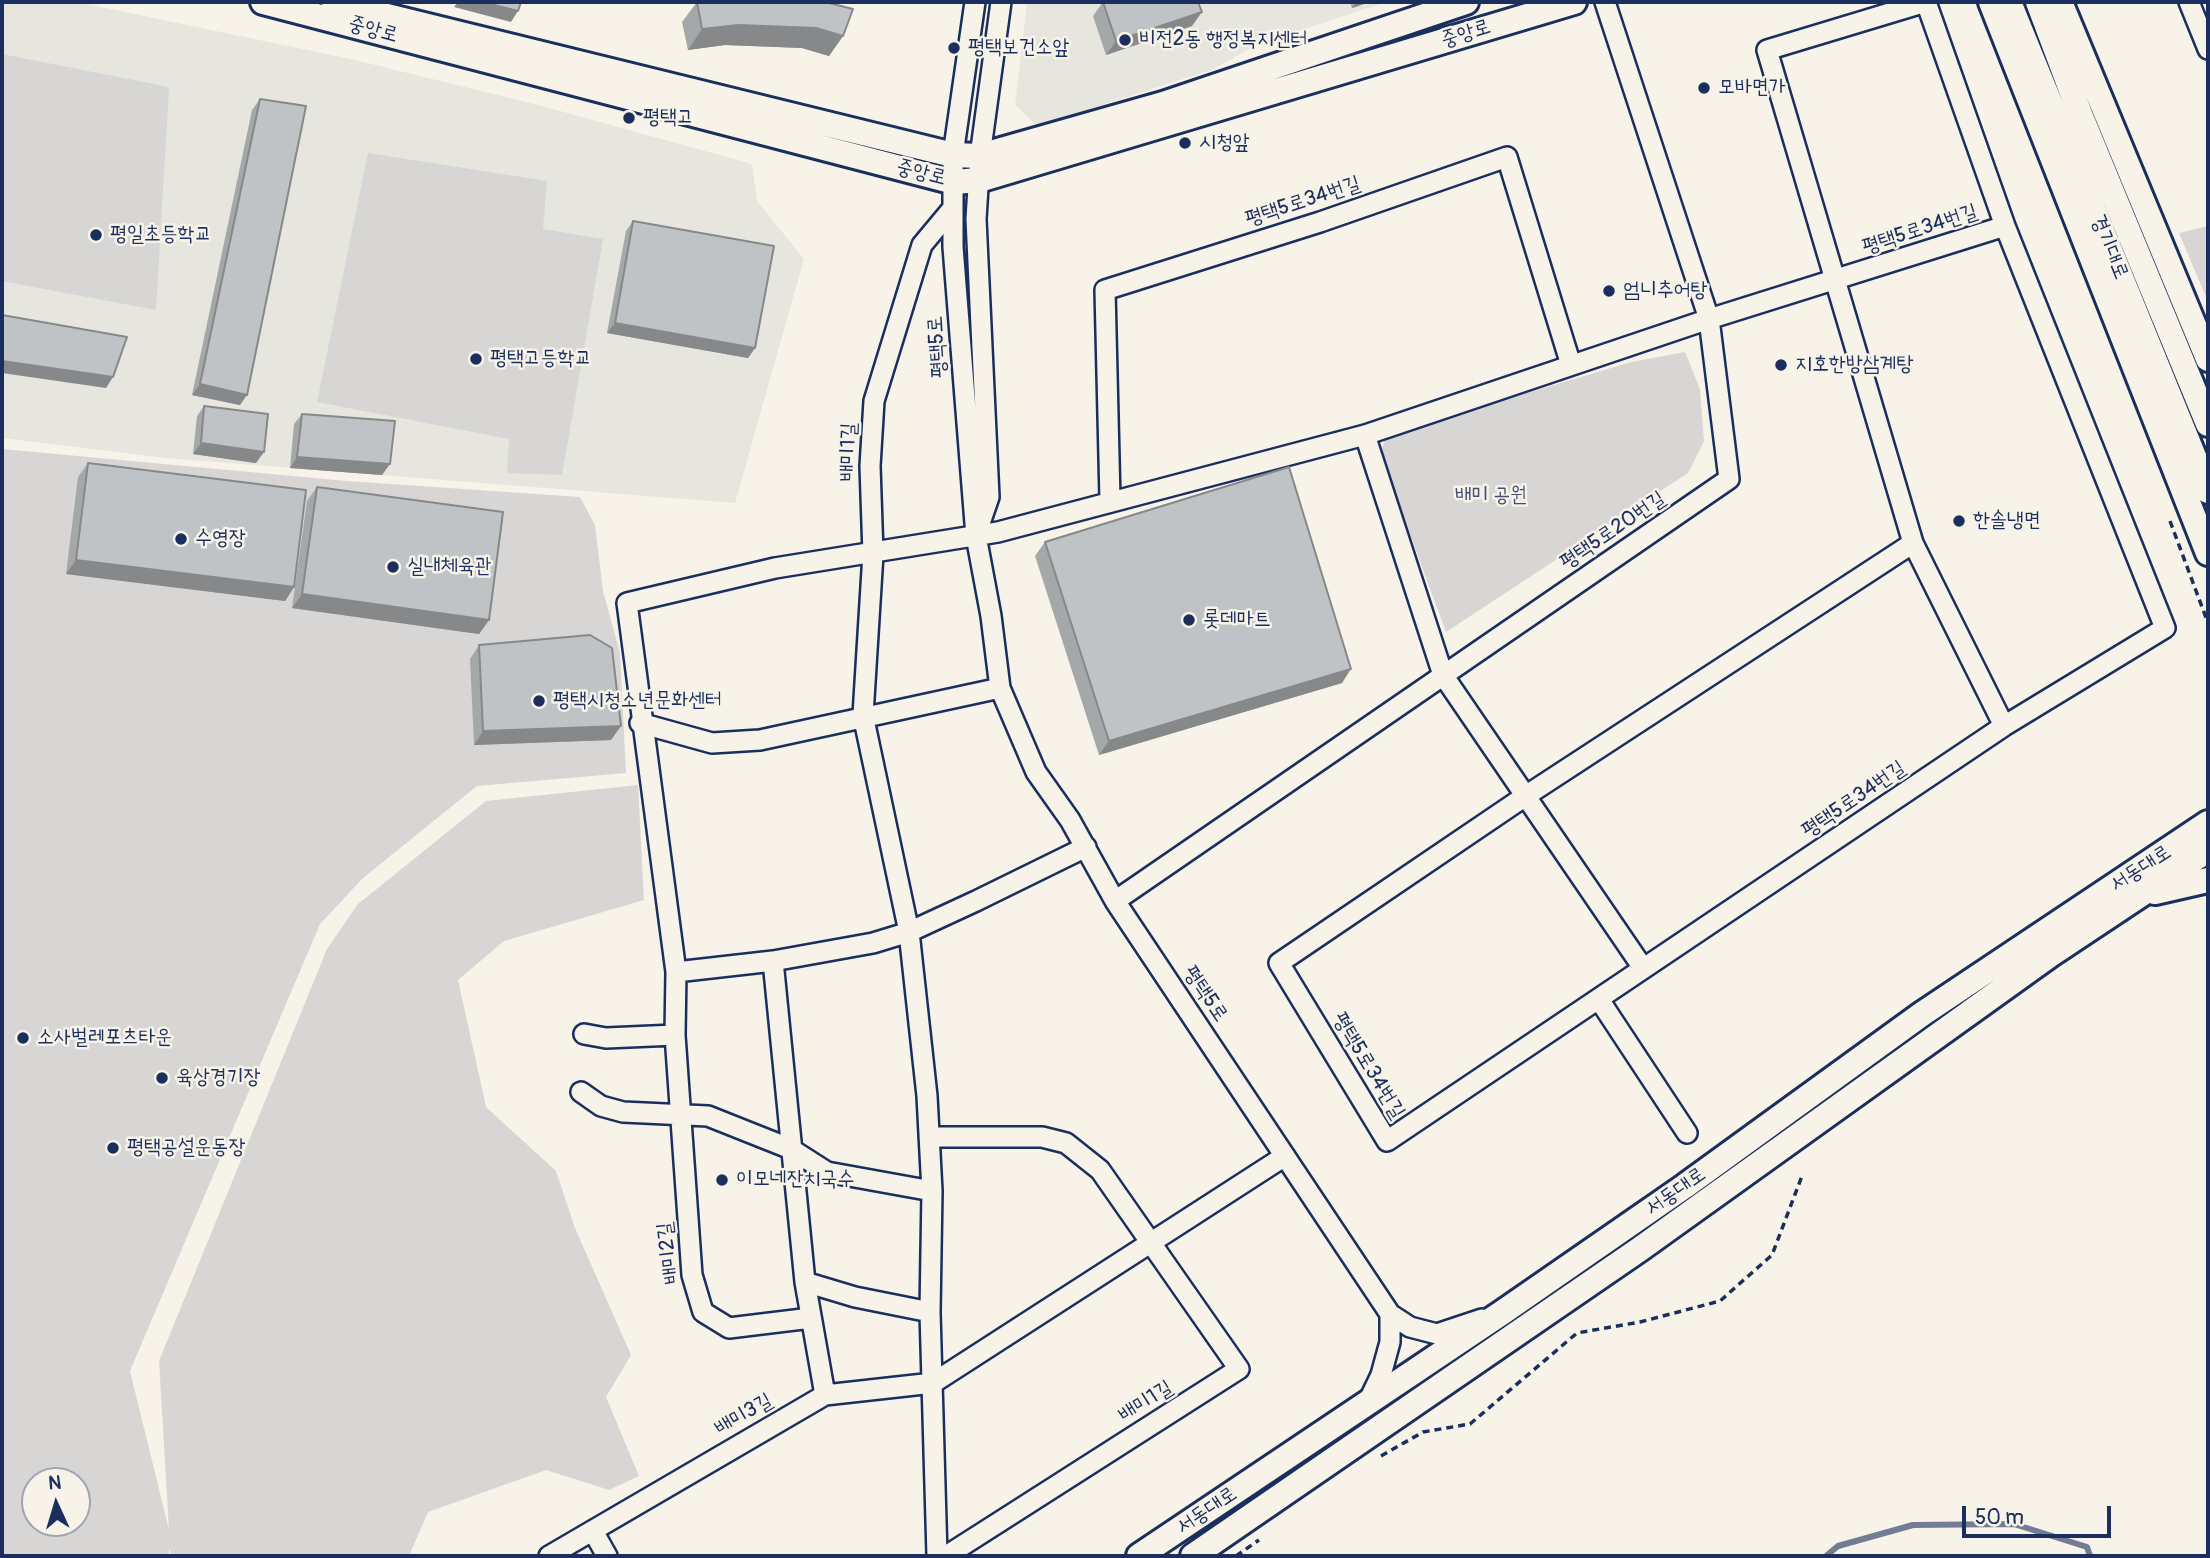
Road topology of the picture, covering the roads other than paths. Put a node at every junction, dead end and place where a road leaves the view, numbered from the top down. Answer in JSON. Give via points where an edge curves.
{"nodes":[{"id":1,"x":263,"y":2,"type":"edge"},
{"id":2,"x":330,"y":2,"type":"edge"},
{"id":3,"x":975,"y":2,"type":"edge"},
{"id":4,"x":1001,"y":2,"type":"edge"},
{"id":5,"x":1466,"y":2,"type":"edge"},
{"id":6,"x":1574,"y":2,"type":"edge"},
{"id":7,"x":1605,"y":2,"type":"edge"},
{"id":8,"x":1991,"y":2,"type":"edge"},
{"id":9,"x":2009,"y":2,"type":"edge"},
{"id":10,"x":2038,"y":2,"type":"edge"},
{"id":11,"x":2060,"y":2,"type":"edge"},
{"id":12,"x":2189,"y":2,"type":"edge"},
{"id":13,"x":288,"y":4,"type":"edge"},
{"id":14,"x":2208,"y":49,"type":"edge"},
{"id":15,"x":953,"y":155,"type":"junction"},
{"id":16,"x":980,"y":168,"type":"junction"},
{"id":17,"x":954,"y":182,"type":"junction"},
{"id":18,"x":952,"y":209,"type":"junction"},
{"id":19,"x":2005,"y":226,"type":"junction"},
{"id":20,"x":1836,"y":281,"type":"junction"},
{"id":21,"x":1709,"y":319,"type":"junction"},
{"id":22,"x":2208,"y":359,"type":"edge"},
{"id":23,"x":1571,"y":365,"type":"junction"},
{"id":24,"x":2208,"y":424,"type":"edge"},
{"id":25,"x":1365,"y":435,"type":"junction"},
{"id":26,"x":2208,"y":491,"type":"edge"},
{"id":27,"x":1110,"y":500,"type":"junction"},
{"id":28,"x":975,"y":536,"type":"junction"},
{"id":29,"x":1913,"y":543,"type":"junction"},
{"id":30,"x":2208,"y":553,"type":"edge"},
{"id":31,"x":873,"y":554,"type":"junction"},
{"id":32,"x":627,"y":603,"type":"joint"},
{"id":33,"x":1443,"y":674,"type":"junction"},
{"id":34,"x":1000,"y":688,"type":"junction"},
{"id":35,"x":863,"y":715,"type":"junction"},
{"id":36,"x":640,"y":723,"type":"junction"},
{"id":37,"x":2004,"y":726,"type":"junction"},
{"id":38,"x":1524,"y":797,"type":"junction"},
{"id":39,"x":2208,"y":809,"type":"edge"},
{"id":40,"x":2208,"y":823,"type":"edge"},
{"id":41,"x":1086,"y":847,"type":"junction"},
{"id":42,"x":2208,"y":850,"type":"edge"},
{"id":43,"x":2165,"y":854,"type":"junction"},
{"id":44,"x":2208,"y":880,"type":"edge"},
{"id":45,"x":2134,"y":898,"type":"junction"},
{"id":46,"x":1115,"y":901,"type":"junction"},
{"id":47,"x":909,"y":932,"type":"junction"},
{"id":48,"x":773,"y":961,"type":"junction"},
{"id":49,"x":1643,"y":968,"type":"junction"},
{"id":50,"x":676,"y":972,"type":"junction"},
{"id":51,"x":1600,"y":1001,"type":"junction"},
{"id":52,"x":584,"y":1034,"type":"dead end"},
{"id":53,"x":675,"y":1035,"type":"junction"},
{"id":54,"x":580,"y":1092,"type":"dead end"},
{"id":55,"x":681,"y":1115,"type":"junction"},
{"id":56,"x":1687,"y":1133,"type":"dead end"},
{"id":57,"x":929,"y":1137,"type":"junction"},
{"id":58,"x":791,"y":1149,"type":"junction"},
{"id":59,"x":1285,"y":1156,"type":"junction"},
{"id":60,"x":932,"y":1191,"type":"junction"},
{"id":61,"x":1149,"y":1242,"type":"junction"},
{"id":62,"x":805,"y":1282,"type":"junction"},
{"id":63,"x":930,"y":1312,"type":"junction"},
{"id":64,"x":1503,"y":1312,"type":"junction"},
{"id":65,"x":1390,"y":1314,"type":"junction"},
{"id":66,"x":811,"y":1318,"type":"junction"},
{"id":67,"x":933,"y":1383,"type":"junction"},
{"id":68,"x":825,"y":1395,"type":"junction"},
{"id":69,"x":1369,"y":1400,"type":"junction"},
{"id":70,"x":593,"y":1531,"type":"junction"},
{"id":71,"x":1142,"y":1553,"type":"edge"},
{"id":72,"x":549,"y":1556,"type":"edge"},
{"id":73,"x":607,"y":1556,"type":"edge"},
{"id":74,"x":937,"y":1556,"type":"edge"},
{"id":75,"x":946,"y":1556,"type":"edge"},
{"id":76,"x":1193,"y":1556,"type":"edge"}],
"edges":[{"from":1,"to":13,"type":"main road","name":"중앙로"},
{"from":2,"to":15,"type":"main road","name":"중앙로"},
{"from":3,"to":15,"type":"street","name":"평택5로"},
{"from":4,"to":16,"type":"street"},
{"from":5,"to":16,"type":"main road","name":"중앙로"},
{"from":6,"to":16,"type":"main road","name":"중앙로"},
{"from":7,"to":21,"type":"street","name":"평택5로20번길"},
{"from":8,"to":30,"type":"main road"},
{"from":9,"to":26,"type":"main road","name":"경기대로"},
{"from":10,"to":24,"type":"main road","name":"경기대로"},
{"from":11,"to":22,"type":"main road"},
{"from":12,"to":14,"type":"street"},
{"from":13,"to":17,"type":"main road","name":"중앙로"},
{"from":15,"to":16,"type":"main road","name":"중앙로"},
{"from":15,"to":17,"type":"street","name":"평택5로"},
{"from":16,"to":17,"type":"main road","name":"중앙로"},
{"from":16,"to":28,"type":"street","via":[[975,219],[989,497]]},
{"from":17,"to":18,"type":"street","name":"평택5로"},
{"from":18,"to":28,"type":"street","name":"평택5로"},
{"from":18,"to":31,"type":"street","name":"배미1길","via":[[922,245],[874,401],[870,466]]},
{"from":19,"to":20,"type":"street","name":"평택5로34번길"},
{"from":19,"to":20,"type":"street","via":[[1926,2],[1767,50]]},
{"from":19,"to":37,"type":"street","name":"평택5로34번길","via":[[2165,628]]},
{"from":20,"to":21,"type":"street","name":"평택5로34번길"},
{"from":20,"to":29,"type":"street"},
{"from":21,"to":23,"type":"street","name":"평택5로34번길"},
{"from":21,"to":33,"type":"street","name":"평택5로20번길","via":[[1729,479]]},
{"from":23,"to":25,"type":"street","name":"평택5로34번길"},
{"from":23,"to":27,"type":"street","name":"평택5로34번길","via":[[1507,156],[1105,290]]},
{"from":25,"to":27,"type":"street","name":"평택5로34번길"},
{"from":25,"to":33,"type":"street"},
{"from":27,"to":28,"type":"street","name":"평택5로34번길"},
{"from":28,"to":31,"type":"street","name":"평택5로34번길"},
{"from":28,"to":34,"type":"street","name":"평택5로"},
{"from":29,"to":37,"type":"street"},
{"from":29,"to":38,"type":"street","name":"평택5로34번길"},
{"from":31,"to":32,"type":"street","name":"평택5로34번길","via":[[775,568]]},
{"from":31,"to":35,"type":"street","name":"배미1길"},
{"from":32,"to":36,"type":"street","name":"배미2길"},
{"from":33,"to":38,"type":"street"},
{"from":33,"to":46,"type":"street","name":"평택5로20번길"},
{"from":34,"to":35,"type":"street"},
{"from":34,"to":41,"type":"street","name":"평택5로","via":[[1036,772]]},
{"from":35,"to":36,"type":"street","via":[[760,740],[712,743]]},
{"from":35,"to":47,"type":"street","name":"배미1길"},
{"from":36,"to":50,"type":"street","name":"배미2길"},
{"from":37,"to":49,"type":"street","name":"평택5로34번길"},
{"from":38,"to":49,"type":"street"},
{"from":38,"to":51,"type":"street","name":"평택5로34번길","via":[[1279,963],[1387,1141]]},
{"from":39,"to":43,"type":"main road"},
{"from":40,"to":43,"type":"main road","name":"서동대로"},
{"from":41,"to":46,"type":"street","name":"평택5로"},
{"from":41,"to":47,"type":"street"},
{"from":42,"to":45,"type":"main road","name":"서동대로"},
{"from":43,"to":64,"type":"main road","name":"서동대로","via":[[1933,1006]]},
{"from":44,"to":45,"type":"main road"},
{"from":45,"to":76,"type":"main road","name":"서동대로","via":[[1640,1249]]},
{"from":46,"to":59,"type":"street","name":"평택5로"},
{"from":47,"to":48,"type":"street"},
{"from":47,"to":57,"type":"street","name":"배미1길"},
{"from":48,"to":50,"type":"street"},
{"from":48,"to":58,"type":"street"},
{"from":49,"to":51,"type":"street","name":"평택5로34번길"},
{"from":50,"to":53,"type":"street","name":"배미2길"},
{"from":51,"to":56,"type":"street"},
{"from":52,"to":53,"type":"street","via":[[606,1038]]},
{"from":53,"to":55,"type":"street","name":"배미2길"},
{"from":54,"to":55,"type":"street","via":[[601,1106],[622,1112]]},
{"from":55,"to":58,"type":"street","via":[[708,1116]]},
{"from":55,"to":66,"type":"street","name":"배미2길","via":[[692,1275],[703,1312],[729,1328]]},
{"from":57,"to":60,"type":"street","name":"배미1길"},
{"from":57,"to":61,"type":"street","name":"배미1길","via":[[1042,1137],[1066,1143],[1100,1170]]},
{"from":58,"to":60,"type":"street","via":[[827,1171]]},
{"from":58,"to":62,"type":"street"},
{"from":59,"to":61,"type":"street"},
{"from":59,"to":65,"type":"street","name":"평택5로"},
{"from":60,"to":63,"type":"street","name":"배미1길"},
{"from":61,"to":67,"type":"street"},
{"from":61,"to":75,"type":"street","name":"배미1길","via":[[1239,1369]]},
{"from":62,"to":63,"type":"street"},
{"from":62,"to":66,"type":"street"},
{"from":63,"to":67,"type":"street","name":"배미1길"},
{"from":64,"to":65,"type":"street","via":[[1437,1334],[1410,1327]]},
{"from":64,"to":69,"type":"main road","name":"서동대로"},
{"from":65,"to":69,"type":"street","via":[[1390,1342]]},
{"from":66,"to":68,"type":"street"},
{"from":67,"to":68,"type":"street","name":"배미3길"},
{"from":67,"to":74,"type":"street","name":"배미1길"},
{"from":68,"to":70,"type":"street","name":"배미3길"},
{"from":69,"to":71,"type":"main road","name":"서동대로"},
{"from":70,"to":72,"type":"street","name":"배미3길"},
{"from":70,"to":73,"type":"street"}]}
